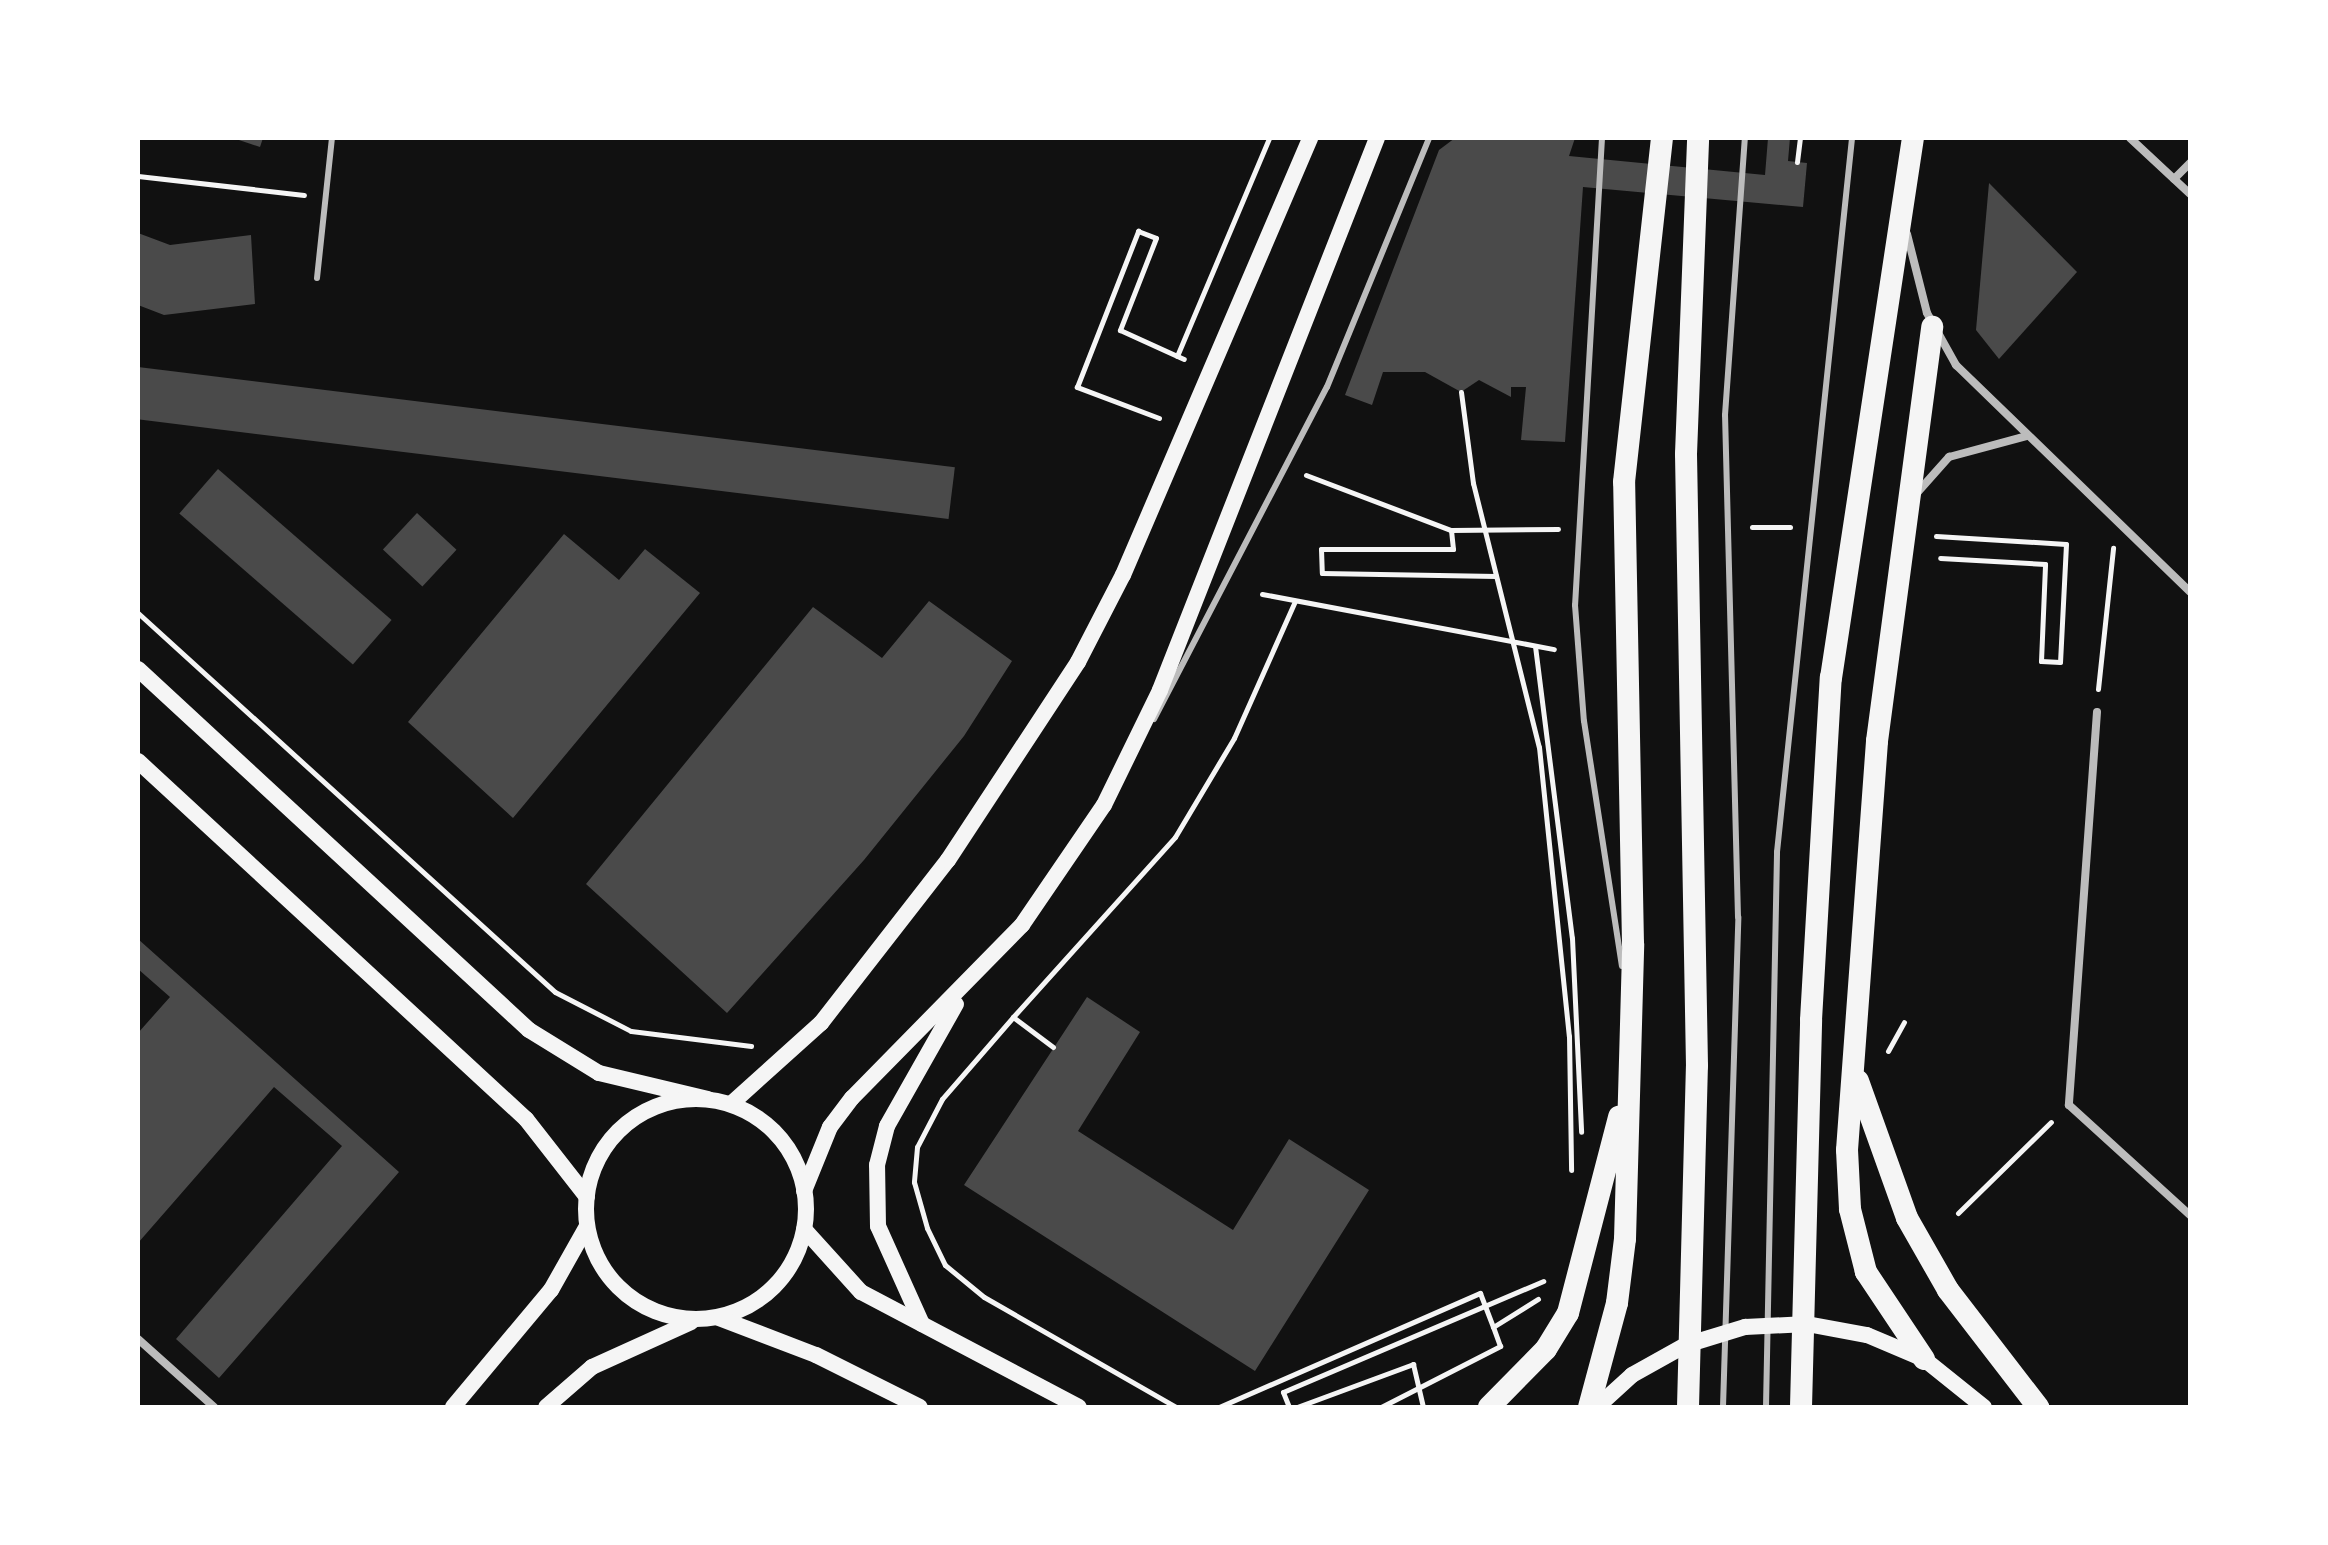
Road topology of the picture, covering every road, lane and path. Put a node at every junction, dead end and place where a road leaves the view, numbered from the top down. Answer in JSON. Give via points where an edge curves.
{"nodes":[{"id":1,"x":332,"y":138,"type":"edge"},
{"id":2,"x":1269,"y":138,"type":"edge"},
{"id":3,"x":1310,"y":138,"type":"edge"},
{"id":4,"x":1377,"y":138,"type":"edge"},
{"id":5,"x":1429,"y":138,"type":"edge"},
{"id":6,"x":1602,"y":138,"type":"edge"},
{"id":7,"x":1662,"y":138,"type":"edge"},
{"id":8,"x":1698,"y":138,"type":"edge"},
{"id":9,"x":1745,"y":138,"type":"edge"},
{"id":10,"x":1800,"y":138,"type":"edge"},
{"id":11,"x":1852,"y":138,"type":"edge"},
{"id":12,"x":1913,"y":138,"type":"edge"},
{"id":13,"x":2130,"y":138,"type":"edge"},
{"id":14,"x":1797,"y":162,"type":"dead end"},
{"id":15,"x":2190,"y":163,"type":"edge"},
{"id":16,"x":138,"y":176,"type":"edge"},
{"id":17,"x":2174,"y":179,"type":"junction"},
{"id":18,"x":2190,"y":194,"type":"edge"},
{"id":19,"x":325,"y":198,"type":"junction"},
{"id":20,"x":1903,"y":216,"type":"junction"},
{"id":21,"x":317,"y":278,"type":"dead end"},
{"id":22,"x":1932,"y":327,"type":"junction"},
{"id":23,"x":1177,"y":356,"type":"junction"},
{"id":24,"x":1184,"y":359,"type":"dead end"},
{"id":25,"x":1461,"y":392,"type":"dead end"},
{"id":26,"x":1163,"y":420,"type":"dead end"},
{"id":27,"x":2027,"y":436,"type":"junction"},
{"id":28,"x":1293,"y":469,"type":"dead end"},
{"id":29,"x":1908,"y":505,"type":"junction"},
{"id":30,"x":2119,"y":524,"type":"junction"},
{"id":31,"x":1745,"y":527,"type":"dead end"},
{"id":32,"x":1807,"y":528,"type":"dead end"},
{"id":33,"x":1575,"y":529,"type":"dead end"},
{"id":34,"x":1451,"y":530,"type":"junction"},
{"id":35,"x":1928,"y":535,"type":"dead end"},
{"id":36,"x":1940,"y":558,"type":"dead end"},
{"id":37,"x":1496,"y":576,"type":"junction"},
{"id":38,"x":2190,"y":592,"type":"edge"},
{"id":39,"x":1262,"y":594,"type":"dead end"},
{"id":40,"x":1295,"y":601,"type":"junction"},
{"id":41,"x":138,"y":613,"type":"edge"},
{"id":42,"x":1516,"y":643,"type":"junction"},
{"id":43,"x":1535,"y":646,"type":"junction"},
{"id":44,"x":1563,"y":651,"type":"dead end"},
{"id":45,"x":138,"y":669,"type":"edge"},
{"id":46,"x":2097,"y":712,"type":"joint"},
{"id":47,"x":138,"y":761,"type":"edge"},
{"id":48,"x":1104,"y":805,"type":"junction"},
{"id":49,"x":967,"y":985,"type":"junction"},
{"id":50,"x":1013,"y":1017,"type":"junction"},
{"id":51,"x":1632,"y":1019,"type":"junction"},
{"id":52,"x":802,"y":1045,"type":"junction"},
{"id":53,"x":1053,"y":1047,"type":"dead end"},
{"id":54,"x":1631,"y":1050,"type":"junction"},
{"id":55,"x":1852,"y":1057,"type":"junction"},
{"id":56,"x":708,"y":1099,"type":"junction"},
{"id":57,"x":731,"y":1104,"type":"junction"},
{"id":58,"x":2069,"y":1105,"type":"junction"},
{"id":59,"x":1571,"y":1176,"type":"dead end"},
{"id":60,"x":1578,"y":1177,"type":"dead end"},
{"id":61,"x":804,"y":1191,"type":"junction"},
{"id":62,"x":587,"y":1197,"type":"junction"},
{"id":63,"x":1958,"y":1213,"type":"dead end"},
{"id":64,"x":2190,"y":1215,"type":"edge"},
{"id":65,"x":587,"y":1226,"type":"junction"},
{"id":66,"x":804,"y":1229,"type":"junction"},
{"id":67,"x":1553,"y":1271,"type":"dead end"},
{"id":68,"x":1552,"y":1282,"type":"dead end"},
{"id":69,"x":1487,"y":1311,"type":"junction"},
{"id":70,"x":719,"y":1318,"type":"junction"},
{"id":71,"x":698,"y":1320,"type":"junction"},
{"id":72,"x":922,"y":1324,"type":"junction"},
{"id":73,"x":1493,"y":1327,"type":"junction"},
{"id":74,"x":138,"y":1339,"type":"edge"},
{"id":75,"x":1924,"y":1359,"type":"junction"},
{"id":76,"x":214,"y":1407,"type":"edge"},
{"id":77,"x":453,"y":1407,"type":"edge"},
{"id":78,"x":546,"y":1407,"type":"edge"},
{"id":79,"x":920,"y":1407,"type":"edge"},
{"id":80,"x":1079,"y":1407,"type":"edge"},
{"id":81,"x":1176,"y":1407,"type":"edge"},
{"id":82,"x":1219,"y":1407,"type":"edge"},
{"id":83,"x":1289,"y":1407,"type":"edge"},
{"id":84,"x":1297,"y":1407,"type":"edge"},
{"id":85,"x":1381,"y":1407,"type":"edge"},
{"id":86,"x":1423,"y":1407,"type":"edge"},
{"id":87,"x":1489,"y":1407,"type":"edge"},
{"id":88,"x":1589,"y":1407,"type":"edge"},
{"id":89,"x":1597,"y":1407,"type":"edge"},
{"id":90,"x":1688,"y":1407,"type":"edge"},
{"id":91,"x":1723,"y":1407,"type":"edge"},
{"id":92,"x":1766,"y":1407,"type":"edge"},
{"id":93,"x":1801,"y":1407,"type":"edge"},
{"id":94,"x":1984,"y":1407,"type":"edge"},
{"id":95,"x":2038,"y":1407,"type":"edge"}],
"edges":[{"from":1,"to":19,"type":"lane"},
{"from":2,"to":23,"type":"path"},
{"from":3,"to":52,"type":"main road","via":[[1123,575],[1078,662],[948,860]]},
{"from":4,"to":48,"type":"main road","via":[[1160,690]]},
{"from":5,"to":48,"type":"lane","via":[[1327,387]]},
{"from":6,"to":51,"type":"lane","via":[[1575,605],[1584,721]]},
{"from":7,"to":51,"type":"highway","via":[[1624,482]]},
{"from":8,"to":90,"type":"highway","via":[[1686,642],[1697,1066]]},
{"from":9,"to":91,"type":"lane","via":[[1725,415],[1727,657],[1738,917]]},
{"from":10,"to":14,"type":"path"},
{"from":11,"to":92,"type":"lane","via":[[1777,852]]},
{"from":12,"to":20,"type":"highway"},
{"from":13,"to":17,"type":"street"},
{"from":15,"to":17,"type":"street"},
{"from":16,"to":19,"type":"path"},
{"from":17,"to":18,"type":"street"},
{"from":19,"to":21,"type":"lane"},
{"from":20,"to":22,"type":"street"},
{"from":20,"to":93,"type":"highway","via":[[1834,650],[1811,1006]]},
{"from":22,"to":27,"type":"street","via":[[1956,365]]},
{"from":22,"to":29,"type":"highway"},
{"from":23,"to":24,"type":"path"},
{"from":23,"to":26,"type":"path","via":[[1120,330],[1156,238],[1138,231],[1077,387]]},
{"from":25,"to":37,"type":"path"},
{"from":27,"to":29,"type":"street","via":[[1949,457]]},
{"from":27,"to":30,"type":"street"},
{"from":28,"to":34,"type":"path"},
{"from":29,"to":55,"type":"highway","via":[[1874,768]]},
{"from":30,"to":38,"type":"street"},
{"from":30,"to":46,"type":"path","via":[[2107,569]]},
{"from":31,"to":32,"type":"path"},
{"from":33,"to":34,"type":"path"},
{"from":34,"to":37,"type":"path","via":[[1453,549],[1321,549],[1322,573]]},
{"from":35,"to":36,"type":"path","via":[[2066,544],[2060,662],[2041,661],[2045,564]]},
{"from":37,"to":42,"type":"path"},
{"from":39,"to":40,"type":"path"},
{"from":40,"to":42,"type":"path"},
{"from":40,"to":50,"type":"path","via":[[1234,738],[1175,837]]},
{"from":41,"to":52,"type":"path","via":[[555,992],[631,1031],[672,1041]]},
{"from":42,"to":43,"type":"path"},
{"from":42,"to":59,"type":"path","via":[[1553,856],[1569,1036]]},
{"from":43,"to":44,"type":"path"},
{"from":43,"to":60,"type":"path","via":[[1572,938]]},
{"from":45,"to":56,"type":"main road","via":[[529,1030],[599,1073]]},
{"from":46,"to":58,"type":"street"},
{"from":47,"to":62,"type":"main road","via":[[515,1108]]},
{"from":48,"to":49,"type":"main road","via":[[1022,925]]},
{"from":49,"to":61,"type":"main road","via":[[852,1098],[830,1127]]},
{"from":49,"to":72,"type":"main road","via":[[887,1126],[877,1165],[878,1226]]},
{"from":50,"to":53,"type":"path"},
{"from":50,"to":81,"type":"path","via":[[942,1099],[917,1147],[914,1182],[927,1228],[945,1265],[984,1297]]},
{"from":51,"to":54,"type":"highway"},
{"from":52,"to":57,"type":"main road"},
{"from":54,"to":87,"type":"highway","via":[[1596,1227],[1568,1313],[1546,1349]]},
{"from":54,"to":88,"type":"highway","via":[[1622,1264]]},
{"from":55,"to":75,"type":"highway","via":[[1847,1150],[1857,1246],[1882,1301]]},
{"from":55,"to":95,"type":"highway","via":[[1873,1139],[1907,1218],[1948,1290]]},
{"from":56,"to":57,"type":"main road"},
{"from":56,"to":62,"type":"main road","via":[[674,1101],[615,1135]]},
{"from":57,"to":61,"type":"main road","via":[[780,1137]]},
{"from":58,"to":63,"type":"path"},
{"from":58,"to":64,"type":"street"},
{"from":61,"to":66,"type":"main road"},
{"from":62,"to":65,"type":"main road"},
{"from":65,"to":71,"type":"main road","via":[[614,1283],[652,1310]]},
{"from":65,"to":77,"type":"main road","via":[[551,1290]]},
{"from":66,"to":70,"type":"main road","via":[[775,1286]]},
{"from":66,"to":72,"type":"main road","via":[[843,1278]]},
{"from":67,"to":69,"type":"path","via":[[1530,1292]]},
{"from":68,"to":73,"type":"path"},
{"from":69,"to":73,"type":"path"},
{"from":69,"to":82,"type":"path","via":[[1480,1293]]},
{"from":69,"to":83,"type":"path","via":[[1283,1392]]},
{"from":70,"to":71,"type":"main road"},
{"from":70,"to":79,"type":"main road"},
{"from":71,"to":78,"type":"main road","via":[[617,1353]]},
{"from":72,"to":80,"type":"main road"},
{"from":73,"to":85,"type":"path","via":[[1500,1346]]},
{"from":74,"to":76,"type":"street"},
{"from":75,"to":89,"type":"main road","via":[[1867,1335],[1807,1324],[1745,1327],[1686,1345],[1632,1375]]},
{"from":75,"to":94,"type":"main road"},
{"from":84,"to":86,"type":"path","via":[[1413,1364]]}]}
